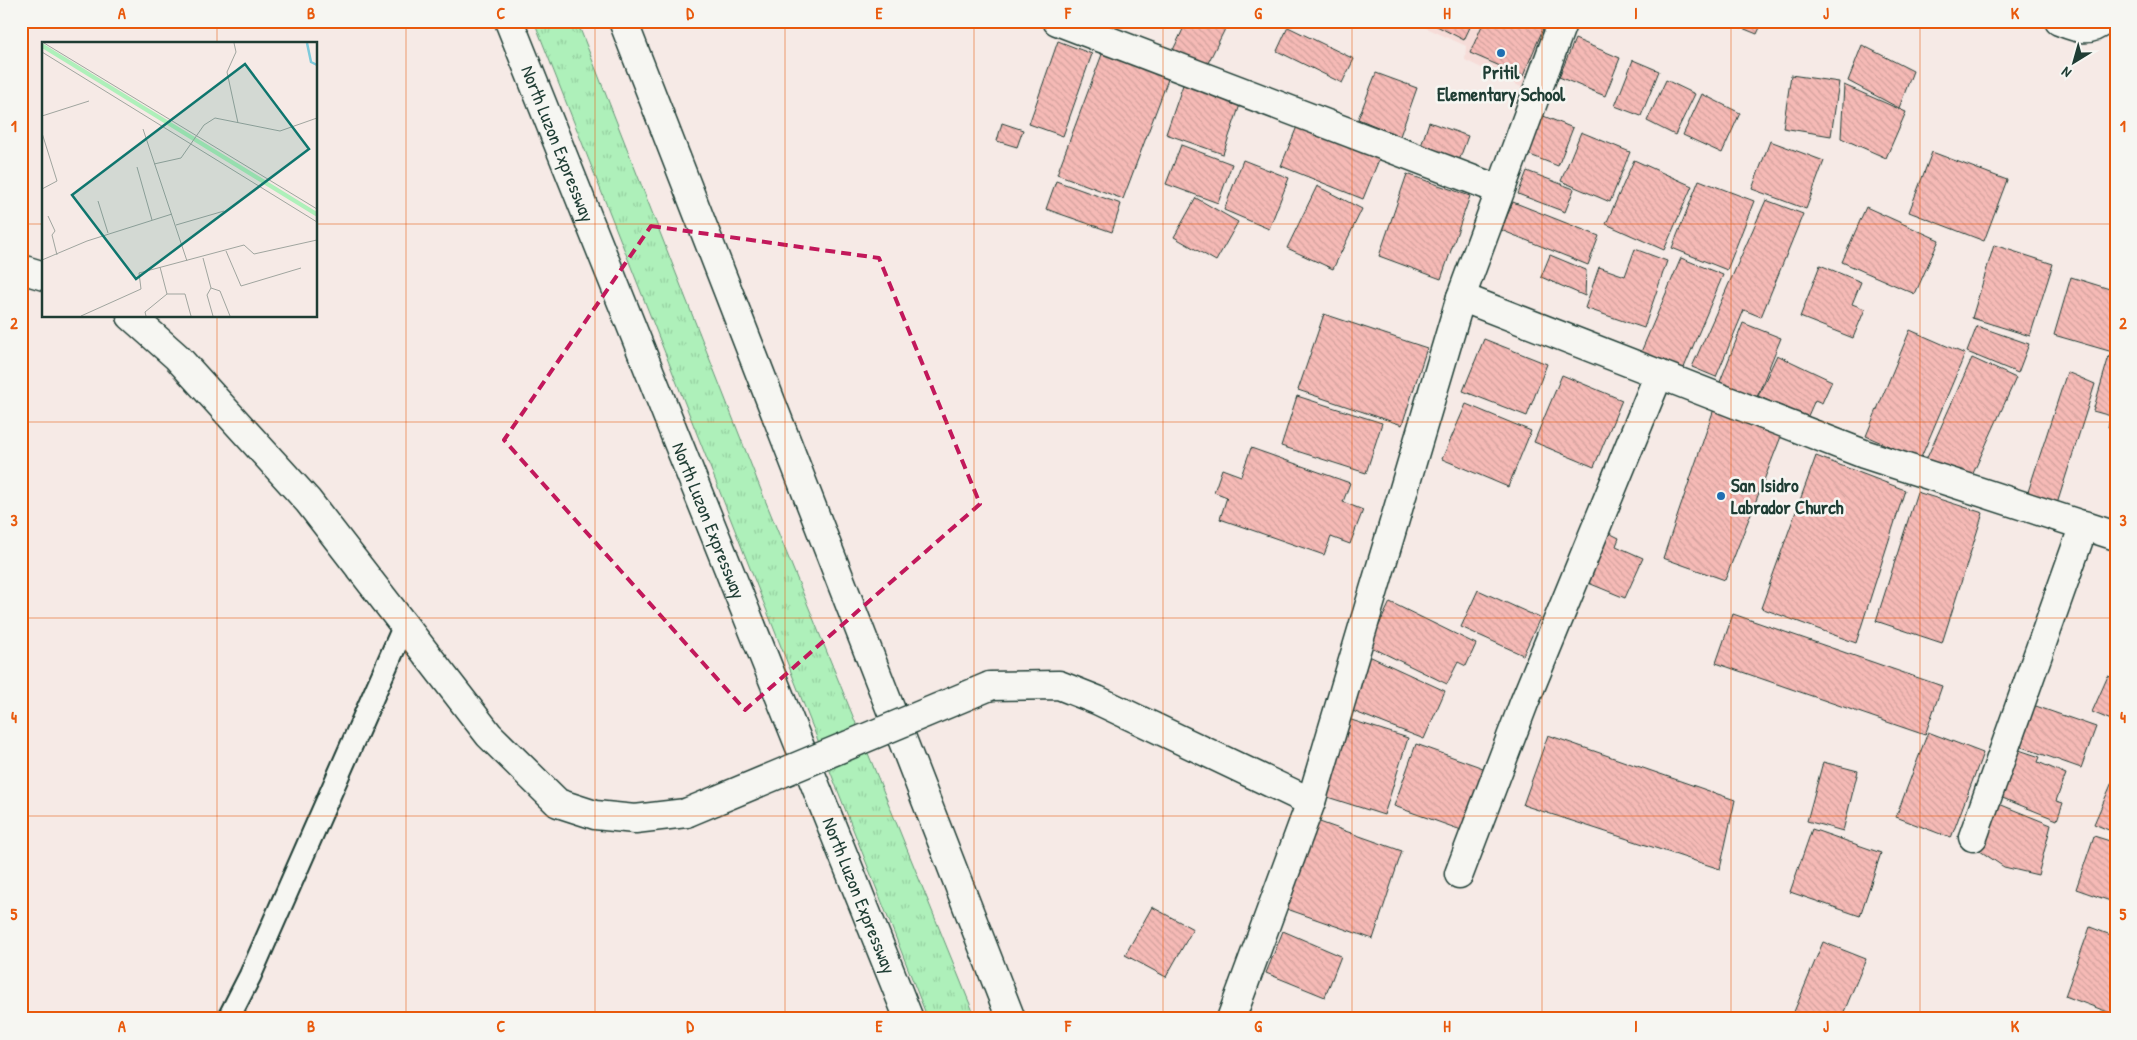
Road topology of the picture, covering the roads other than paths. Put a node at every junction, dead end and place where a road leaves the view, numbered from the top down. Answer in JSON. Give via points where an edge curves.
{"nodes":[{"id":1,"x":509,"y":21,"type":"edge"},
{"id":2,"x":623,"y":21,"type":"edge"},
{"id":3,"x":1057,"y":21,"type":"edge"},
{"id":4,"x":1563,"y":21,"type":"edge"},
{"id":5,"x":2059,"y":21,"type":"edge"},
{"id":6,"x":2103,"y":21,"type":"edge"},
{"id":7,"x":1500,"y":190,"type":"junction"},
{"id":8,"x":21,"y":269,"type":"edge"},
{"id":9,"x":42,"y":275,"type":"edge"},
{"id":10,"x":1461,"y":297,"type":"junction"},
{"id":11,"x":133,"y":318,"type":"edge"},
{"id":12,"x":1659,"y":374,"type":"junction"},
{"id":13,"x":2084,"y":526,"type":"junction"},
{"id":14,"x":2116,"y":536,"type":"edge"},
{"id":15,"x":404,"y":626,"type":"junction"},
{"id":16,"x":1310,"y":802,"type":"junction"},
{"id":17,"x":1973,"y":837,"type":"dead end"},
{"id":18,"x":1459,"y":874,"type":"dead end"},
{"id":19,"x":228,"y":1019,"type":"edge"},
{"id":20,"x":909,"y":1019,"type":"edge"},
{"id":21,"x":1010,"y":1019,"type":"edge"},
{"id":22,"x":1232,"y":1019,"type":"edge"}],
"edges":[{"from":1,"to":20,"type":"main road","name":"North Luzon Expressway"},
{"from":2,"to":21,"type":"main road"},
{"from":3,"to":7,"type":"main road"},
{"from":4,"to":7,"type":"main road"},
{"from":5,"to":6,"type":"main road","via":[[2079,29],[2099,25]]},
{"from":7,"to":10,"type":"main road"},
{"from":8,"to":9,"type":"main road"},
{"from":10,"to":12,"type":"main road"},
{"from":10,"to":16,"type":"main road"},
{"from":11,"to":15,"type":"main road","via":[[177,357],[308,501]]},
{"from":12,"to":13,"type":"main road","via":[[1864,454]]},
{"from":12,"to":18,"type":"main road","via":[[1524,703]]},
{"from":13,"to":14,"type":"main road"},
{"from":13,"to":17,"type":"main road"},
{"from":15,"to":16,"type":"main road","bridge":true,"via":[[489,735],[558,802],[595,816],[635,818],[686,813],[990,686],[1059,685]]},
{"from":15,"to":19,"type":"lane","via":[[250,976]]},
{"from":16,"to":22,"type":"main road"}]}
